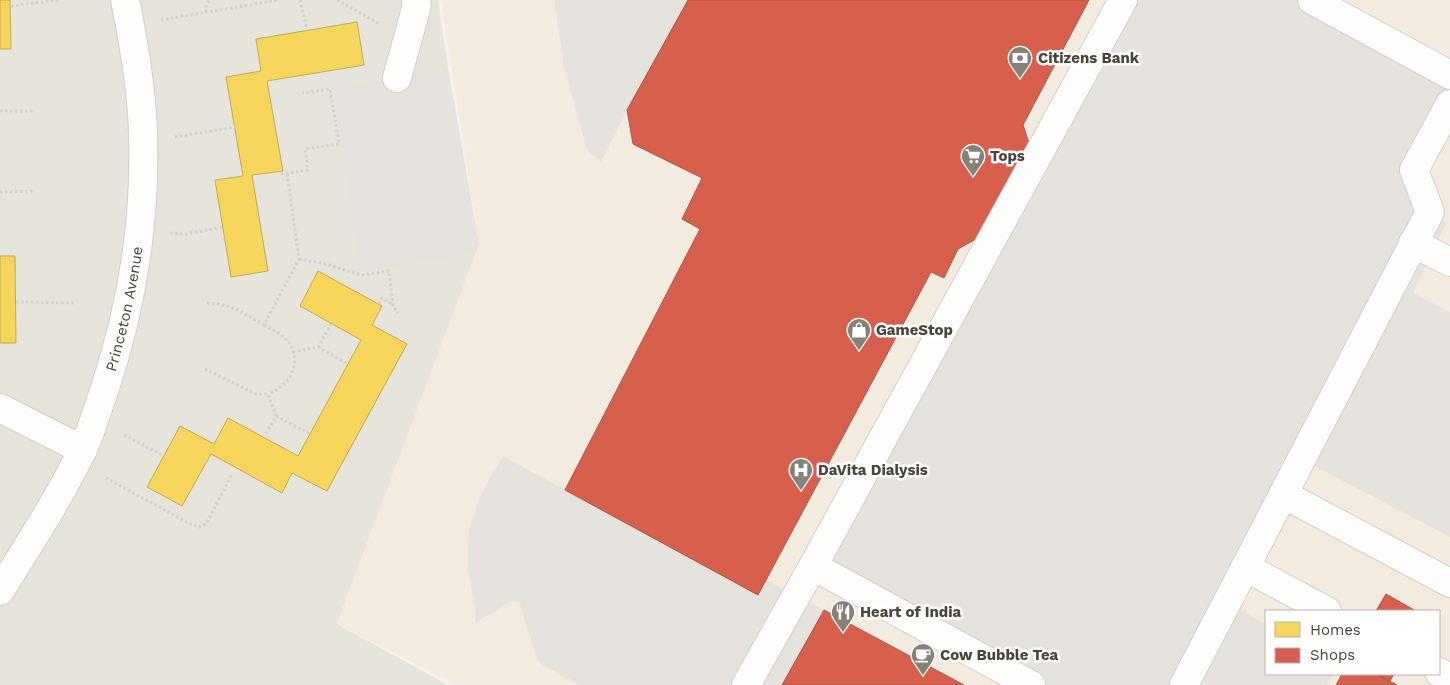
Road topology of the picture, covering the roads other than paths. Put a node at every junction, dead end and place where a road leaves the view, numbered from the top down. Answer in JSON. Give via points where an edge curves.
{"nodes":[{"id":1,"x":125,"y":0,"type":"edge"},
{"id":2,"x":416,"y":0,"type":"edge"},
{"id":3,"x":1123,"y":0,"type":"edge"},
{"id":4,"x":1312,"y":0,"type":"edge"},
{"id":5,"x":1450,"y":75,"type":"edge"},
{"id":6,"x":397,"y":78,"type":"dead end"},
{"id":7,"x":1450,"y":104,"type":"edge"},
{"id":8,"x":1413,"y":243,"type":"junction"},
{"id":9,"x":1450,"y":262,"type":"edge"},
{"id":10,"x":0,"y":408,"type":"edge"},
{"id":11,"x":82,"y":450,"type":"junction"},
{"id":12,"x":1283,"y":494,"type":"junction"},
{"id":13,"x":814,"y":566,"type":"junction"},
{"id":14,"x":1245,"y":567,"type":"junction"},
{"id":15,"x":1450,"y":583,"type":"edge"},
{"id":16,"x":0,"y":591,"type":"edge"},
{"id":17,"x":1325,"y":610,"type":"edge"},
{"id":18,"x":746,"y":685,"type":"edge"},
{"id":19,"x":1031,"y":685,"type":"edge"},
{"id":20,"x":1184,"y":685,"type":"edge"}],
"edges":[{"from":1,"to":11,"type":"street","name":"Princeton Avenue","via":[[137,61],[143,134],[142,208],[133,282],[116,354]]},
{"from":2,"to":6,"type":"street"},
{"from":3,"to":13,"type":"street"},
{"from":4,"to":5,"type":"street"},
{"from":7,"to":8,"type":"street","via":[[1414,170],[1430,212]]},
{"from":8,"to":9,"type":"street"},
{"from":8,"to":12,"type":"street"},
{"from":10,"to":11,"type":"street"},
{"from":11,"to":16,"type":"street","name":"Princeton Avenue"},
{"from":12,"to":14,"type":"street"},
{"from":12,"to":15,"type":"street"},
{"from":13,"to":18,"type":"street"},
{"from":13,"to":19,"type":"street"},
{"from":14,"to":17,"type":"street"},
{"from":14,"to":20,"type":"street"}]}
